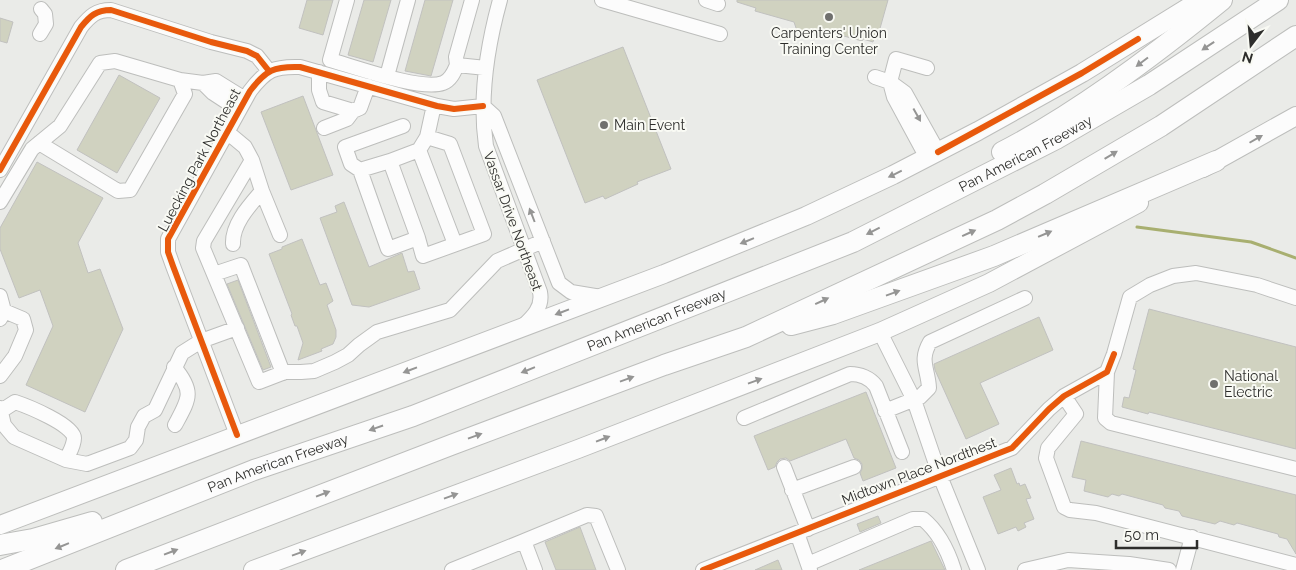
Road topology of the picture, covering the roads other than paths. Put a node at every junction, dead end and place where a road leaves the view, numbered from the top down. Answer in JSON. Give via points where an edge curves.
{"nodes":[{"id":1,"x":347,"y":0,"type":"edge"},
{"id":2,"x":408,"y":0,"type":"edge"},
{"id":3,"x":472,"y":0,"type":"edge"},
{"id":4,"x":499,"y":0,"type":"edge"},
{"id":5,"x":602,"y":0,"type":"edge"},
{"id":6,"x":1200,"y":0,"type":"edge"},
{"id":7,"x":1222,"y":0,"type":"edge"},
{"id":8,"x":1278,"y":0,"type":"edge"},
{"id":9,"x":42,"y":9,"type":"dead end"},
{"id":10,"x":40,"y":34,"type":"dead end"},
{"id":11,"x":720,"y":34,"type":"dead end"},
{"id":12,"x":1296,"y":36,"type":"edge"},
{"id":13,"x":457,"y":65,"type":"junction"},
{"id":14,"x":486,"y":68,"type":"junction"},
{"id":15,"x":927,"y":68,"type":"dead end"},
{"id":16,"x":268,"y":71,"type":"junction"},
{"id":17,"x":319,"y":72,"type":"junction"},
{"id":18,"x":387,"y":76,"type":"junction"},
{"id":19,"x":875,"y":77,"type":"dead end"},
{"id":20,"x":180,"y":80,"type":"junction"},
{"id":21,"x":890,"y":82,"type":"junction"},
{"id":22,"x":368,"y":86,"type":"junction"},
{"id":23,"x":242,"y":104,"type":"junction"},
{"id":24,"x":434,"y":105,"type":"junction"},
{"id":25,"x":483,"y":106,"type":"junction"},
{"id":26,"x":353,"y":111,"type":"junction"},
{"id":27,"x":1296,"y":116,"type":"edge"},
{"id":28,"x":403,"y":126,"type":"dead end"},
{"id":29,"x":324,"y":128,"type":"dead end"},
{"id":30,"x":227,"y":132,"type":"junction"},
{"id":31,"x":427,"y":137,"type":"junction"},
{"id":32,"x":38,"y":143,"type":"junction"},
{"id":33,"x":419,"y":150,"type":"junction"},
{"id":34,"x":933,"y":155,"type":"junction"},
{"id":35,"x":252,"y":160,"type":"junction"},
{"id":36,"x":390,"y":161,"type":"junction"},
{"id":37,"x":1216,"y":161,"type":"junction"},
{"id":38,"x":0,"y":170,"type":"edge"},
{"id":39,"x":360,"y":170,"type":"junction"},
{"id":40,"x":262,"y":191,"type":"junction"},
{"id":41,"x":932,"y":201,"type":"junction"},
{"id":42,"x":0,"y":202,"type":"edge"},
{"id":43,"x":280,"y":235,"type":"dead end"},
{"id":44,"x":418,"y":238,"type":"junction"},
{"id":45,"x":543,"y":241,"type":"junction"},
{"id":46,"x":235,"y":243,"type":"dead end"},
{"id":47,"x":455,"y":244,"type":"junction"},
{"id":48,"x":524,"y":248,"type":"junction"},
{"id":49,"x":214,"y":274,"type":"junction"},
{"id":50,"x":0,"y":296,"type":"edge"},
{"id":51,"x":601,"y":297,"type":"junction"},
{"id":52,"x":1025,"y":298,"type":"dead end"},
{"id":53,"x":1296,"y":298,"type":"edge"},
{"id":54,"x":2,"y":315,"type":"edge"},
{"id":55,"x":236,"y":328,"type":"junction"},
{"id":56,"x":521,"y":328,"type":"junction"},
{"id":57,"x":880,"y":332,"type":"junction"},
{"id":58,"x":746,"y":337,"type":"junction"},
{"id":59,"x":201,"y":341,"type":"junction"},
{"id":60,"x":174,"y":366,"type":"junction"},
{"id":61,"x":1107,"y":372,"type":"junction"},
{"id":62,"x":283,"y":373,"type":"junction"},
{"id":63,"x":0,"y":376,"type":"edge"},
{"id":64,"x":1064,"y":396,"type":"junction"},
{"id":65,"x":914,"y":400,"type":"junction"},
{"id":66,"x":0,"y":409,"type":"edge"},
{"id":67,"x":886,"y":410,"type":"junction"},
{"id":68,"x":744,"y":418,"type":"dead end"},
{"id":69,"x":175,"y":425,"type":"dead end"},
{"id":70,"x":237,"y":435,"type":"junction"},
{"id":71,"x":902,"y":452,"type":"dead end"},
{"id":72,"x":66,"y":460,"type":"junction"},
{"id":73,"x":784,"y":467,"type":"dead end"},
{"id":74,"x":854,"y":467,"type":"dead end"},
{"id":75,"x":254,"y":470,"type":"junction"},
{"id":76,"x":1296,"y":470,"type":"edge"},
{"id":77,"x":940,"y":476,"type":"junction"},
{"id":78,"x":792,"y":490,"type":"junction"},
{"id":79,"x":0,"y":525,"type":"edge"},
{"id":80,"x":802,"y":531,"type":"junction"},
{"id":81,"x":1192,"y":538,"type":"junction"},
{"id":82,"x":524,"y":541,"type":"junction"},
{"id":83,"x":0,"y":545,"type":"edge"},
{"id":84,"x":972,"y":553,"type":"junction"},
{"id":85,"x":1101,"y":563,"type":"junction"},
{"id":86,"x":1296,"y":565,"type":"edge"},
{"id":87,"x":953,"y":566,"type":"edge"},
{"id":88,"x":809,"y":567,"type":"edge"},
{"id":89,"x":2,"y":570,"type":"edge"},
{"id":90,"x":126,"y":570,"type":"edge"},
{"id":91,"x":253,"y":570,"type":"edge"},
{"id":92,"x":452,"y":570,"type":"edge"},
{"id":93,"x":535,"y":570,"type":"edge"},
{"id":94,"x":618,"y":570,"type":"edge"},
{"id":95,"x":704,"y":570,"type":"edge"},
{"id":96,"x":978,"y":570,"type":"edge"},
{"id":97,"x":1025,"y":570,"type":"edge"},
{"id":98,"x":1084,"y":570,"type":"edge"},
{"id":99,"x":1169,"y":570,"type":"edge"},
{"id":100,"x":1183,"y":570,"type":"edge"}],
"edges":[{"from":1,"to":18,"type":"street","via":[[330,60]]},
{"from":2,"to":18,"type":"street"},
{"from":3,"to":13,"type":"street","via":[[456,57]]},
{"from":4,"to":14,"type":"street","name":"Vassar Drive Northeast"},
{"from":5,"to":11,"type":"street"},
{"from":6,"to":34,"type":"main road","via":[[1082,73]]},
{"from":7,"to":41,"type":"highway","one_way":true,"via":[[1078,107],[972,167]]},
{"from":8,"to":41,"type":"highway","name":"Pan American Freeway","one_way":true,"via":[[1149,85],[1056,139]]},
{"from":9,"to":10,"type":"street","via":[[46,24]]},
{"from":58,"to":12,"type":"highway","one_way":true,"via":[[1021,207],[1161,126]]},
{"from":13,"to":14,"type":"street"},
{"from":13,"to":18,"type":"street","via":[[445,83],[430,85]]},
{"from":14,"to":25,"type":"street","name":"Vassar Drive Northeast"},
{"from":15,"to":21,"type":"street","via":[[896,59]]},
{"from":16,"to":17,"type":"street","via":[[282,66]]},
{"from":16,"to":23,"type":"street","name":"Luecking Park Northeast"},
{"from":16,"to":38,"type":"street","via":[[256,56],[247,51],[111,10],[94,13],[81,26]]},
{"from":17,"to":22,"type":"street"},
{"from":17,"to":26,"type":"street","via":[[322,102]]},
{"from":19,"to":21,"type":"street"},
{"from":20,"to":23,"type":"street","via":[[203,83],[212,93]]},
{"from":20,"to":32,"type":"street","via":[[115,61],[100,63],[60,126]]},
{"from":20,"to":32,"type":"street","via":[[185,94],[130,190],[118,191]]},
{"from":21,"to":34,"type":"street","via":[[905,93]]},
{"from":22,"to":24,"type":"street"},
{"from":22,"to":26,"type":"street","via":[[360,108]]},
{"from":23,"to":30,"type":"street","name":"Luecking Park Northeast"},
{"from":24,"to":25,"type":"street","via":[[454,110]]},
{"from":24,"to":31,"type":"street"},
{"from":45,"to":25,"type":"street","name":"Vassar Drive Northeast","one_way":true,"via":[[494,116]]},
{"from":25,"to":48,"type":"street","name":"Vassar Drive Northeast","via":[[486,146]]},
{"from":26,"to":29,"type":"street","via":[[347,119]]},
{"from":37,"to":27,"type":"main road","one_way":true},
{"from":28,"to":39,"type":"street","via":[[346,147],[351,164]]},
{"from":30,"to":35,"type":"street","via":[[245,147]]},
{"from":30,"to":59,"type":"street","name":"Luecking Park Northeast","via":[[168,239],[168,252]]},
{"from":31,"to":33,"type":"street"},
{"from":31,"to":47,"type":"street","via":[[450,144],[484,234]]},
{"from":32,"to":42,"type":"street"},
{"from":33,"to":36,"type":"street"},
{"from":33,"to":47,"type":"street"},
{"from":34,"to":51,"type":"main road","one_way":true,"via":[[797,220]]},
{"from":35,"to":40,"type":"street"},
{"from":35,"to":49,"type":"street","via":[[204,241],[203,248]]},
{"from":36,"to":39,"type":"street"},
{"from":36,"to":44,"type":"street"},
{"from":37,"to":57,"type":"main road","via":[[989,283]]},
{"from":58,"to":37,"type":"highway","one_way":true,"via":[[833,314],[994,256]]},
{"from":39,"to":44,"type":"street","via":[[388,249]]},
{"from":40,"to":43,"type":"street"},
{"from":40,"to":46,"type":"street","via":[[232,236]]},
{"from":41,"to":75,"type":"highway","name":"Pan American Freeway","one_way":true,"via":[[853,242],[413,416]]},
{"from":44,"to":47,"type":"street","via":[[424,256]]},
{"from":45,"to":48,"type":"street"},
{"from":45,"to":51,"type":"street","name":"Vassar Drive Northeast","via":[[555,275],[564,288],[578,294]]},
{"from":48,"to":56,"type":"street","name":"Vassar Drive Northeast","via":[[541,298],[535,314]]},
{"from":48,"to":62,"type":"street","via":[[497,261],[450,310],[377,332],[348,355],[314,371]]},
{"from":49,"to":55,"type":"street"},
{"from":49,"to":62,"type":"street","via":[[241,265]]},
{"from":50,"to":54,"type":"street"},
{"from":51,"to":56,"type":"main road","one_way":true},
{"from":52,"to":65,"type":"street","via":[[930,342],[923,364],[929,388]]},
{"from":53,"to":61,"type":"street","via":[[1257,285],[1196,273],[1173,276],[1150,285],[1130,297]]},
{"from":54,"to":63,"type":"street","via":[[23,319],[26,330],[15,356]]},
{"from":55,"to":59,"type":"street"},
{"from":55,"to":62,"type":"street","via":[[259,382]]},
{"from":56,"to":70,"type":"main road","one_way":true},
{"from":57,"to":65,"type":"street"},
{"from":91,"to":57,"type":"main road","one_way":true},
{"from":90,"to":58,"type":"highway","one_way":true},
{"from":59,"to":60,"type":"street","via":[[182,353]]},
{"from":59,"to":70,"type":"street","name":"Luecking Park Northeast"},
{"from":60,"to":69,"type":"street","via":[[186,380],[188,400]]},
{"from":60,"to":72,"type":"street","via":[[155,410],[144,416],[130,448],[87,464]]},
{"from":61,"to":64,"type":"street","name":"Midtown Place Nordthest"},
{"from":61,"to":76,"type":"street","via":[[1105,418],[1111,423]]},
{"from":64,"to":77,"type":"street","name":"Midtown Place Nordthest","via":[[1012,448]]},
{"from":64,"to":81,"type":"street","via":[[1076,414],[1048,448],[1046,458],[1064,507],[1096,512]]},
{"from":65,"to":67,"type":"street"},
{"from":65,"to":77,"type":"street"},
{"from":66,"to":72,"type":"street","via":[[4,425],[14,437]]},
{"from":66,"to":72,"type":"street","via":[[14,402],[70,429],[74,436]]},
{"from":67,"to":68,"type":"street","via":[[872,381],[850,374]]},
{"from":67,"to":71,"type":"street"},
{"from":70,"to":79,"type":"main road"},
{"from":73,"to":78,"type":"street"},
{"from":74,"to":78,"type":"street"},
{"from":75,"to":83,"type":"highway","via":[[98,520]]},
{"from":75,"to":89,"type":"highway","name":"Pan American Freeway","one_way":true},
{"from":77,"to":80,"type":"street","name":"Midtown Place Nordthest"},
{"from":77,"to":84,"type":"street"},
{"from":78,"to":80,"type":"street"},
{"from":80,"to":88,"type":"street"},
{"from":80,"to":95,"type":"street","name":"Midtown Place Nordthest"},
{"from":81,"to":86,"type":"street"},
{"from":81,"to":100,"type":"street"},
{"from":82,"to":92,"type":"street"},
{"from":82,"to":93,"type":"street"},
{"from":82,"to":94,"type":"street","via":[[586,516],[596,516]]},
{"from":84,"to":87,"type":"street"},
{"from":84,"to":96,"type":"street"},
{"from":85,"to":97,"type":"street","via":[[1068,560]]},
{"from":85,"to":98,"type":"street"},
{"from":85,"to":99,"type":"street"},
{"from":87,"to":88,"type":"street","via":[[933,527],[923,519],[913,519]]}]}
